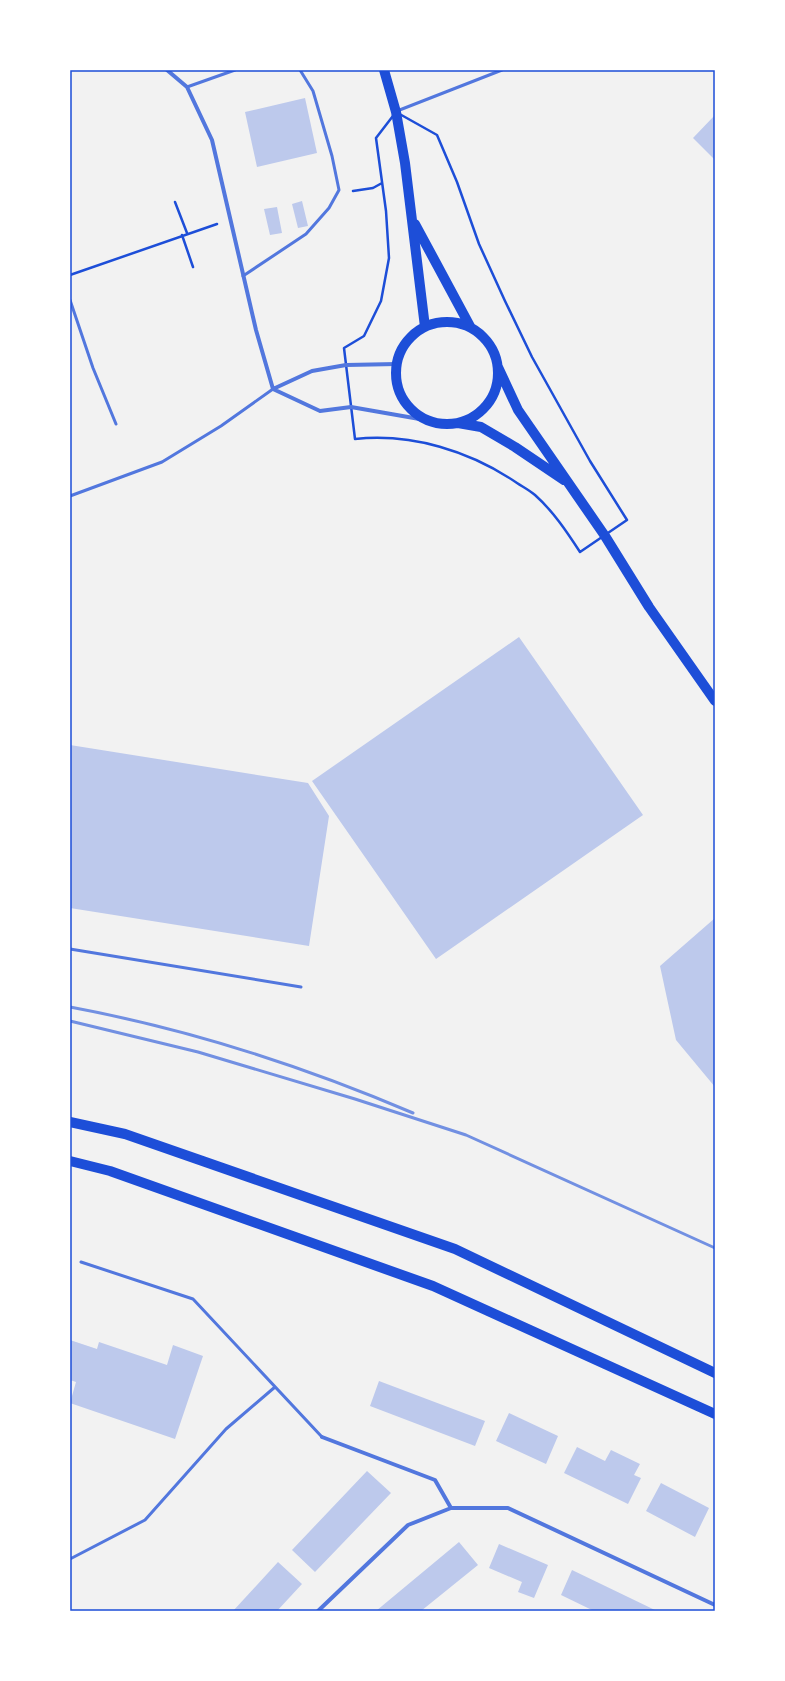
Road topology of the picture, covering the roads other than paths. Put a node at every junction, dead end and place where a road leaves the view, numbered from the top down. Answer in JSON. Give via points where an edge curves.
{"nodes":[{"id":1,"x":167,"y":70,"type":"edge"},
{"id":2,"x":235,"y":70,"type":"edge"},
{"id":3,"x":300,"y":70,"type":"edge"},
{"id":4,"x":384,"y":70,"type":"edge"},
{"id":5,"x":502,"y":70,"type":"edge"},
{"id":6,"x":187,"y":88,"type":"junction"},
{"id":7,"x":396,"y":112,"type":"junction"},
{"id":8,"x":412,"y":218,"type":"junction"},
{"id":9,"x":244,"y":276,"type":"junction"},
{"id":10,"x":70,"y":300,"type":"edge"},
{"id":11,"x":425,"y":327,"type":"junction"},
{"id":12,"x":471,"y":328,"type":"junction"},
{"id":13,"x":397,"y":364,"type":"junction"},
{"id":14,"x":498,"y":367,"type":"junction"},
{"id":15,"x":273,"y":389,"type":"junction"},
{"id":16,"x":431,"y":421,"type":"junction"},
{"id":17,"x":457,"y":423,"type":"junction"},
{"id":18,"x":116,"y":424,"type":"dead end"},
{"id":19,"x":568,"y":484,"type":"junction"},
{"id":20,"x":70,"y":496,"type":"edge"},
{"id":21,"x":715,"y":701,"type":"edge"},
{"id":22,"x":70,"y":949,"type":"edge"},
{"id":23,"x":301,"y":987,"type":"dead end"},
{"id":24,"x":70,"y":1122,"type":"edge"},
{"id":25,"x":70,"y":1162,"type":"edge"},
{"id":26,"x":81,"y":1262,"type":"dead end"},
{"id":27,"x":715,"y":1372,"type":"edge"},
{"id":28,"x":275,"y":1387,"type":"junction"},
{"id":29,"x":715,"y":1414,"type":"edge"},
{"id":30,"x":322,"y":1437,"type":"joint"},
{"id":31,"x":450,"y":1508,"type":"junction"},
{"id":32,"x":70,"y":1559,"type":"edge"},
{"id":33,"x":715,"y":1605,"type":"edge"},
{"id":34,"x":318,"y":1611,"type":"edge"}],
"edges":[{"from":1,"to":6,"type":"street"},
{"from":2,"to":6,"type":"lane"},
{"from":3,"to":9,"type":"lane","via":[[313,92],[339,190],[329,208],[306,234]]},
{"from":4,"to":7,"type":"main road"},
{"from":5,"to":7,"type":"lane"},
{"from":6,"to":9,"type":"street","via":[[212,140]]},
{"from":7,"to":8,"type":"main road"},
{"from":8,"to":11,"type":"main road"},
{"from":8,"to":12,"type":"main road"},
{"from":9,"to":15,"type":"street"},
{"from":10,"to":18,"type":"lane","via":[[93,368]]},
{"from":11,"to":12,"type":"main road","via":[[440,322],[456,322]]},
{"from":11,"to":13,"type":"main road","via":[[412,336],[402,349]]},
{"from":12,"to":14,"type":"main road","via":[[484,338],[493,351]]},
{"from":13,"to":15,"type":"street","via":[[346,365],[312,371]]},
{"from":13,"to":16,"type":"main road","via":[[396,379],[400,393],[418,415]]},
{"from":14,"to":17,"type":"main road","via":[[497,382],[492,396],[483,409],[471,418]]},
{"from":14,"to":19,"type":"main road","via":[[518,410]]},
{"from":15,"to":16,"type":"street","via":[[320,411],[351,407]]},
{"from":15,"to":20,"type":"lane","via":[[221,426],[162,462]]},
{"from":16,"to":17,"type":"main road"},
{"from":17,"to":19,"type":"main road","via":[[481,427]]},
{"from":19,"to":21,"type":"main road"},
{"from":22,"to":23,"type":"lane"},
{"from":24,"to":27,"type":"main road","via":[[126,1134],[455,1249]]},
{"from":25,"to":29,"type":"main road","via":[[110,1171],[433,1286]]},
{"from":26,"to":28,"type":"lane","via":[[193,1299]]},
{"from":28,"to":30,"type":"lane"},
{"from":28,"to":32,"type":"lane","via":[[226,1429],[145,1520]]},
{"from":30,"to":31,"type":"street","via":[[435,1480]]},
{"from":31,"to":33,"type":"street","via":[[508,1508]]},
{"from":31,"to":34,"type":"street","via":[[408,1525]]}]}
